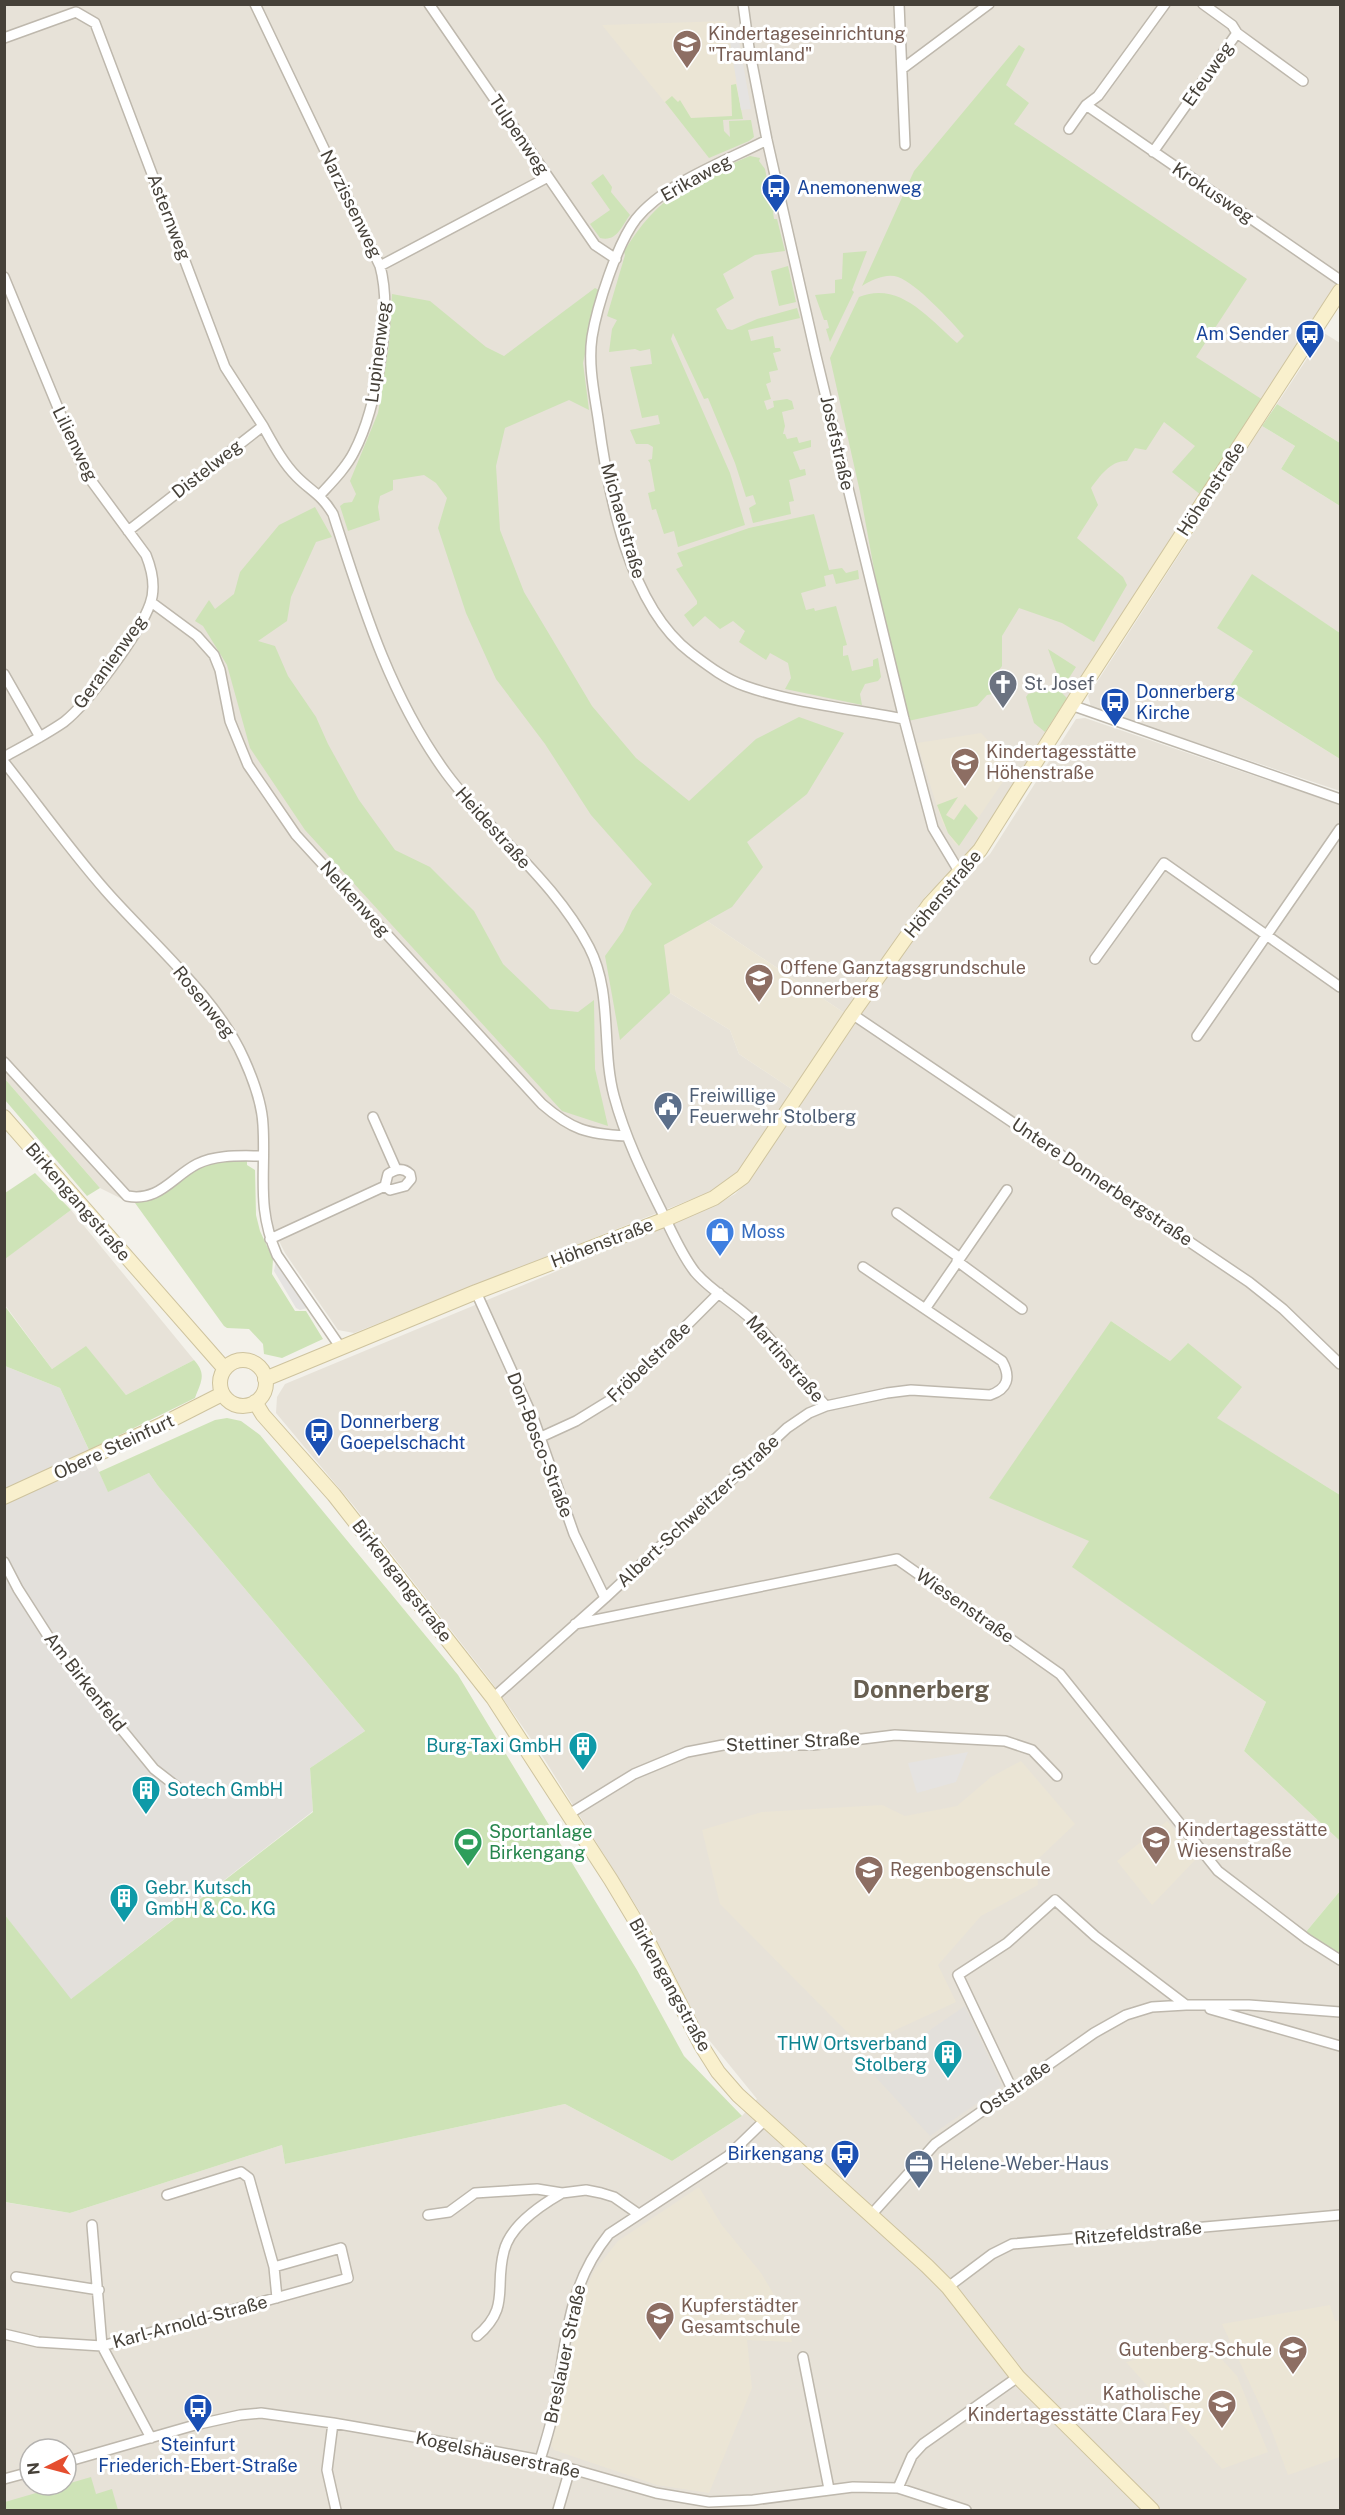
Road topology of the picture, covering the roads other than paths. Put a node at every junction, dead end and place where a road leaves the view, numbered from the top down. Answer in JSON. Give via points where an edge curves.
{"nodes":[{"id":1,"x":255,"y":4,"type":"edge"},
{"id":2,"x":429,"y":4,"type":"edge"},
{"id":3,"x":743,"y":4,"type":"edge"},
{"id":4,"x":899,"y":4,"type":"edge"},
{"id":5,"x":989,"y":4,"type":"edge"},
{"id":6,"x":1165,"y":4,"type":"edge"},
{"id":7,"x":1203,"y":4,"type":"edge"},
{"id":8,"x":1237,"y":33,"type":"junction"},
{"id":9,"x":4,"y":38,"type":"edge"},
{"id":10,"x":903,"y":69,"type":"junction"},
{"id":11,"x":1303,"y":81,"type":"dead end"},
{"id":12,"x":1086,"y":105,"type":"junction"},
{"id":13,"x":1069,"y":129,"type":"dead end"},
{"id":14,"x":767,"y":140,"type":"junction"},
{"id":15,"x":905,"y":145,"type":"dead end"},
{"id":16,"x":1153,"y":152,"type":"junction"},
{"id":17,"x":548,"y":177,"type":"junction"},
{"id":18,"x":616,"y":259,"type":"junction"},
{"id":19,"x":380,"y":266,"type":"junction"},
{"id":20,"x":4,"y":277,"type":"edge"},
{"id":21,"x":1341,"y":280,"type":"edge"},
{"id":22,"x":1341,"y":291,"type":"edge"},
{"id":23,"x":263,"y":426,"type":"junction"},
{"id":24,"x":320,"y":495,"type":"junction"},
{"id":25,"x":128,"y":531,"type":"junction"},
{"id":26,"x":151,"y":602,"type":"junction"},
{"id":27,"x":4,"y":674,"type":"edge"},
{"id":28,"x":1071,"y":705,"type":"junction"},
{"id":29,"x":904,"y":719,"type":"junction"},
{"id":30,"x":40,"y":737,"type":"junction"},
{"id":31,"x":4,"y":759,"type":"edge"},
{"id":32,"x":1341,"y":799,"type":"edge"},
{"id":33,"x":1341,"y":829,"type":"edge"},
{"id":34,"x":960,"y":873,"type":"junction"},
{"id":35,"x":1268,"y":936,"type":"junction"},
{"id":36,"x":1095,"y":959,"type":"dead end"},
{"id":37,"x":1341,"y":987,"type":"edge"},
{"id":38,"x":852,"y":1014,"type":"junction"},
{"id":39,"x":1197,"y":1036,"type":"dead end"},
{"id":40,"x":4,"y":1062,"type":"edge"},
{"id":41,"x":4,"y":1117,"type":"edge"},
{"id":42,"x":373,"y":1118,"type":"dead end"},
{"id":43,"x":626,"y":1136,"type":"junction"},
{"id":44,"x":263,"y":1156,"type":"junction"},
{"id":45,"x":396,"y":1169,"type":"junction"},
{"id":46,"x":385,"y":1186,"type":"junction"},
{"id":47,"x":1007,"y":1190,"type":"dead end"},
{"id":48,"x":897,"y":1213,"type":"dead end"},
{"id":49,"x":666,"y":1219,"type":"junction"},
{"id":50,"x":270,"y":1239,"type":"junction"},
{"id":51,"x":959,"y":1259,"type":"junction"},
{"id":52,"x":863,"y":1267,"type":"dead end"},
{"id":53,"x":476,"y":1292,"type":"junction"},
{"id":54,"x":719,"y":1293,"type":"junction"},
{"id":55,"x":924,"y":1309,"type":"junction"},
{"id":56,"x":1022,"y":1309,"type":"dead end"},
{"id":57,"x":341,"y":1348,"type":"junction"},
{"id":58,"x":1341,"y":1364,"type":"edge"},
{"id":59,"x":224,"y":1368,"type":"junction"},
{"id":60,"x":266,"y":1379,"type":"junction"},
{"id":61,"x":222,"y":1394,"type":"junction"},
{"id":62,"x":255,"y":1402,"type":"junction"},
{"id":63,"x":826,"y":1407,"type":"junction"},
{"id":64,"x":541,"y":1437,"type":"junction"},
{"id":65,"x":4,"y":1497,"type":"edge"},
{"id":66,"x":4,"y":1562,"type":"edge"},
{"id":67,"x":605,"y":1598,"type":"junction"},
{"id":68,"x":575,"y":1624,"type":"junction"},
{"id":69,"x":493,"y":1698,"type":"junction"},
{"id":70,"x":1057,"y":1776,"type":"dead end"},
{"id":71,"x":181,"y":1790,"type":"dead end"},
{"id":72,"x":568,"y":1814,"type":"junction"},
{"id":73,"x":1341,"y":1960,"type":"edge"},
{"id":74,"x":1186,"y":2005,"type":"junction"},
{"id":75,"x":1199,"y":2006,"type":"junction"},
{"id":76,"x":1341,"y":2012,"type":"edge"},
{"id":77,"x":1341,"y":2046,"type":"edge"},
{"id":78,"x":1012,"y":2089,"type":"junction"},
{"id":79,"x":765,"y":2120,"type":"junction"},
{"id":80,"x":562,"y":2193,"type":"junction"},
{"id":81,"x":168,"y":2195,"type":"dead end"},
{"id":82,"x":637,"y":2213,"type":"junction"},
{"id":83,"x":428,"y":2215,"type":"dead end"},
{"id":84,"x":871,"y":2215,"type":"junction"},
{"id":85,"x":1341,"y":2216,"type":"edge"},
{"id":86,"x":92,"y":2225,"type":"dead end"},
{"id":87,"x":274,"y":2267,"type":"junction"},
{"id":88,"x":16,"y":2277,"type":"dead end"},
{"id":89,"x":948,"y":2288,"type":"junction"},
{"id":90,"x":99,"y":2290,"type":"junction"},
{"id":91,"x":277,"y":2298,"type":"junction"},
{"id":92,"x":4,"y":2334,"type":"edge"},
{"id":93,"x":477,"y":2336,"type":"dead end"},
{"id":94,"x":102,"y":2346,"type":"junction"},
{"id":95,"x":803,"y":2357,"type":"dead end"},
{"id":96,"x":1018,"y":2377,"type":"junction"},
{"id":97,"x":333,"y":2423,"type":"junction"},
{"id":98,"x":151,"y":2438,"type":"junction"},
{"id":99,"x":78,"y":2459,"type":"edge"},
{"id":100,"x":540,"y":2460,"type":"junction"},
{"id":101,"x":570,"y":2469,"type":"junction"},
{"id":102,"x":898,"y":2488,"type":"junction"},
{"id":103,"x":829,"y":2489,"type":"junction"},
{"id":104,"x":336,"y":2511,"type":"edge"},
{"id":105,"x":558,"y":2511,"type":"edge"},
{"id":106,"x":966,"y":2511,"type":"edge"},
{"id":107,"x":1152,"y":2511,"type":"edge"}],
"edges":[{"from":1,"to":19,"type":"street","name":"Narzissenweg"},
{"from":2,"to":17,"type":"street","name":"Tulpenweg"},
{"from":3,"to":14,"type":"street","name":"Josefstraße"},
{"from":4,"to":10,"type":"street"},
{"from":5,"to":10,"type":"street"},
{"from":6,"to":12,"type":"street","via":[[1098,96]]},
{"from":7,"to":8,"type":"street","name":"Efeuweg"},
{"from":8,"to":11,"type":"street"},
{"from":8,"to":16,"type":"street","name":"Efeuweg"},
{"from":9,"to":23,"type":"street","name":"Asternweg","via":[[76,12],[95,23],[225,367]]},
{"from":10,"to":15,"type":"street"},
{"from":12,"to":13,"type":"street"},
{"from":12,"to":16,"type":"street","name":"Krokusweg"},
{"from":14,"to":18,"type":"street","name":"Erikaweg","via":[[658,199],[636,220]]},
{"from":14,"to":29,"type":"street","name":"Josefstraße"},
{"from":16,"to":21,"type":"street","name":"Krokusweg"},
{"from":17,"to":18,"type":"street","name":"Tulpenweg","via":[[595,245]]},
{"from":17,"to":19,"type":"street","name":"Narzissenweg"},
{"from":18,"to":29,"type":"street","name":"Michaelstraße","via":[[592,337],[592,381],[616,509],[642,587],[664,627],[688,651],[743,685]]},
{"from":19,"to":24,"type":"street","name":"Lupinenweg","via":[[386,298],[370,415],[354,453]]},
{"from":20,"to":25,"type":"street","name":"Lilienweg","via":[[76,454]]},
{"from":22,"to":28,"type":"street","name":"Höhenstraße"},
{"from":23,"to":24,"type":"street","name":"Heidestraße","via":[[298,479]]},
{"from":23,"to":25,"type":"street","name":"Distelweg"},
{"from":24,"to":43,"type":"street","name":"Heidestraße","via":[[333,514],[382,656],[425,743],[470,804],[570,915],[591,950],[602,978],[609,1074]]},
{"from":25,"to":26,"type":"street","name":"Lilienweg","via":[[151,567]]},
{"from":26,"to":30,"type":"street","name":"Geranienweg","via":[[142,622],[85,703]]},
{"from":26,"to":43,"type":"street","name":"Nelkenweg","via":[[197,636],[214,655],[230,721],[248,765],[296,835],[542,1104],[566,1124],[590,1133]]},
{"from":27,"to":30,"type":"street"},
{"from":28,"to":32,"type":"street"},
{"from":28,"to":34,"type":"street","name":"Höhenstraße","via":[[980,850]]},
{"from":29,"to":34,"type":"street","name":"Josefstraße","via":[[933,828]]},
{"from":30,"to":31,"type":"street","name":"Geranienweg"},
{"from":31,"to":44,"type":"street","name":"Rosenweg","via":[[104,889],[198,991],[235,1038],[259,1102]]},
{"from":33,"to":35,"type":"street"},
{"from":34,"to":38,"type":"street","name":"Höhenstraße","via":[[929,905]]},
{"from":35,"to":36,"type":"street","via":[[1164,863]]},
{"from":35,"to":37,"type":"street"},
{"from":35,"to":39,"type":"street"},
{"from":38,"to":49,"type":"street","name":"Höhenstraße","via":[[743,1177],[714,1198]]},
{"from":38,"to":58,"type":"street","name":"Untere Donnerbergstraße","via":[[1250,1282]]},
{"from":40,"to":44,"type":"street","via":[[127,1196],[152,1196],[198,1163]]},
{"from":41,"to":59,"type":"street","name":"Birkengangstraße"},
{"from":42,"to":45,"type":"street"},
{"from":43,"to":49,"type":"street","name":"Heidestraße"},
{"from":44,"to":50,"type":"street","name":"Rosenweg","via":[[262,1205]]},
{"from":45,"to":46,"type":"street","via":[[388,1174]]},
{"from":45,"to":46,"type":"street","via":[[410,1174],[408,1183],[397,1190]]},
{"from":46,"to":50,"type":"street"},
{"from":47,"to":51,"type":"street"},
{"from":48,"to":51,"type":"street"},
{"from":49,"to":53,"type":"street","name":"Höhenstraße"},
{"from":49,"to":54,"type":"street","name":"Martinstraße","via":[[687,1260],[705,1283]]},
{"from":50,"to":57,"type":"street","name":"Rosenweg"},
{"from":51,"to":55,"type":"street"},
{"from":51,"to":56,"type":"street"},
{"from":52,"to":55,"type":"street","name":"Martinstraße"},
{"from":53,"to":57,"type":"street","name":"Höhenstraße"},
{"from":53,"to":64,"type":"street","name":"Don-Bosco-Straße"},
{"from":54,"to":63,"type":"street","name":"Martinstraße","via":[[753,1321]]},
{"from":54,"to":64,"type":"street","name":"Fröbelstraße","via":[[615,1397]]},
{"from":55,"to":63,"type":"street","name":"Martinstraße","via":[[1002,1361],[1008,1379],[999,1392],[887,1392]]},
{"from":57,"to":60,"type":"street","name":"Höhenstraße"},
{"from":59,"to":60,"type":"street","via":[[231,1362],[248,1360],[256,1364]]},
{"from":59,"to":61,"type":"street","via":[[219,1381]]},
{"from":60,"to":62,"type":"street","via":[[264,1392]]},
{"from":61,"to":62,"type":"street","via":[[239,1406]]},
{"from":61,"to":65,"type":"street","name":"Obere Steinfurt"},
{"from":62,"to":69,"type":"street","name":"Birkengangstraße","via":[[334,1495]]},
{"from":63,"to":67,"type":"street","name":"Albert-Schweitzer-Straße","via":[[787,1428]]},
{"from":64,"to":67,"type":"street","name":"Don-Bosco-Straße","via":[[574,1534]]},
{"from":66,"to":71,"type":"street","name":"Am Birkenfeld","via":[[57,1650],[154,1769]]},
{"from":67,"to":68,"type":"street","name":"Albert-Schweitzer-Straße"},
{"from":68,"to":69,"type":"street"},
{"from":68,"to":73,"type":"street","name":"Wiesenstraße","via":[[897,1559],[1060,1674],[1218,1871],[1306,1939]]},
{"from":69,"to":72,"type":"street","name":"Birkengangstraße"},
{"from":70,"to":72,"type":"street","name":"Stettiner Straße","via":[[1032,1750],[1005,1742],[895,1735],[813,1745],[723,1745],[687,1752],[634,1774]]},
{"from":72,"to":79,"type":"street","name":"Birkengangstraße","via":[[650,1945],[701,2045],[738,2094]]},
{"from":74,"to":75,"type":"street","name":"Oststraße"},
{"from":74,"to":78,"type":"street","name":"Oststraße","via":[[1142,2009],[1118,2019]]},
{"from":74,"to":78,"type":"street","via":[[1095,1936],[1055,1900],[1007,1942],[958,1975]]},
{"from":75,"to":76,"type":"street","name":"Oststraße","via":[[1249,2005]]},
{"from":75,"to":77,"type":"street"},
{"from":78,"to":84,"type":"street","name":"Oststraße","via":[[935,2144]]},
{"from":79,"to":82,"type":"street","name":"Breslauer Straße","via":[[728,2156]]},
{"from":79,"to":84,"type":"street","name":"Birkengangstraße"},
{"from":80,"to":82,"type":"street","via":[[601,2193]]},
{"from":80,"to":83,"type":"street","via":[[537,2189],[475,2193],[449,2212]]},
{"from":80,"to":93,"type":"street","via":[[539,2208],[511,2236],[504,2250],[497,2312],[491,2325]]},
{"from":81,"to":87,"type":"street","name":"Karl-Arnold-Straße","via":[[241,2172],[249,2178]]},
{"from":82,"to":100,"type":"street","name":"Breslauer Straße","via":[[609,2234],[594,2252],[573,2298],[556,2401]]},
{"from":84,"to":89,"type":"street","name":"Birkengangstraße"},
{"from":85,"to":89,"type":"street","name":"Ritzefeldstraße","via":[[1012,2244],[992,2254]]},
{"from":86,"to":90,"type":"street"},
{"from":87,"to":91,"type":"street","name":"Karl-Arnold-Straße"},
{"from":87,"to":91,"type":"street","name":"Karl-Arnold-Straße","via":[[341,2248],[348,2278]]},
{"from":88,"to":90,"type":"street"},
{"from":89,"to":96,"type":"street","name":"Birkengangstraße"},
{"from":90,"to":94,"type":"street"},
{"from":91,"to":94,"type":"street","name":"Karl-Arnold-Straße"},
{"from":92,"to":94,"type":"street","name":"Karl-Arnold-Straße","via":[[38,2342]]},
{"from":94,"to":98,"type":"street"},
{"from":95,"to":103,"type":"street"},
{"from":96,"to":102,"type":"street","via":[[923,2444],[912,2456]]},
{"from":96,"to":107,"type":"street","name":"Birkengangstraße"},
{"from":97,"to":98,"type":"street","name":"Kogelshäuserstraße","via":[[261,2413]]},
{"from":97,"to":100,"type":"street","name":"Kogelshäuserstraße"},
{"from":97,"to":104,"type":"street","via":[[327,2470]]},
{"from":98,"to":99,"type":"street","name":"Kogelshäuserstraße"},
{"from":100,"to":101,"type":"street","name":"Kogelshäuserstraße"},
{"from":101,"to":103,"type":"street","name":"Kogelshäuserstraße","via":[[656,2493],[709,2502]]},
{"from":101,"to":105,"type":"street"},
{"from":102,"to":103,"type":"street","name":"Kogelshäuserstraße"},
{"from":102,"to":106,"type":"street","name":"Kogelshäuserstraße"}]}
